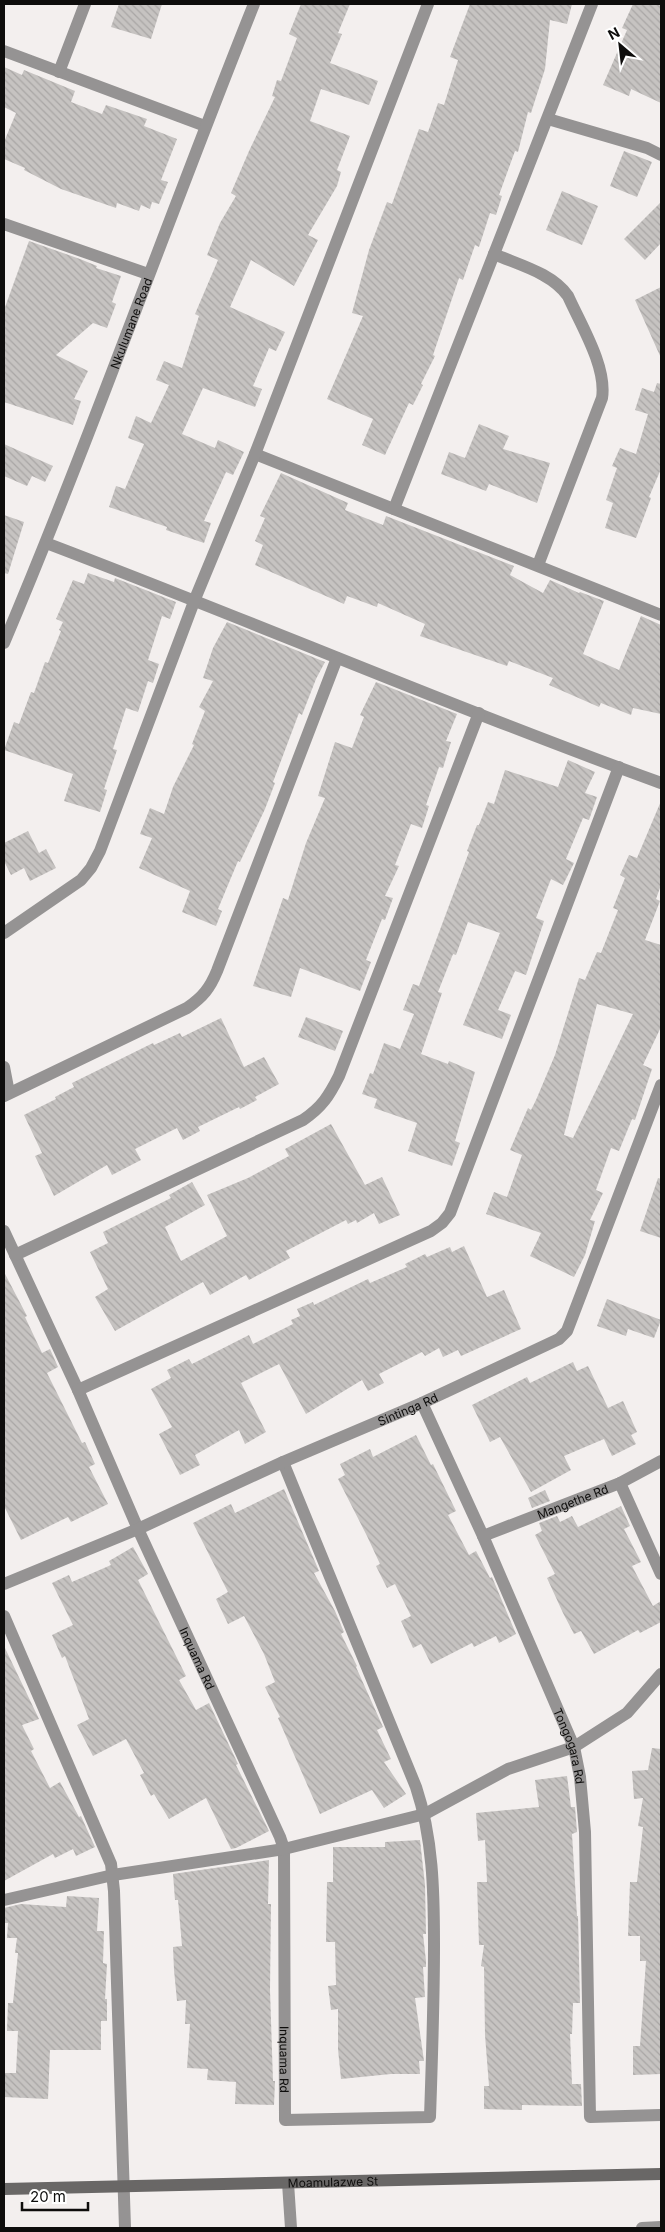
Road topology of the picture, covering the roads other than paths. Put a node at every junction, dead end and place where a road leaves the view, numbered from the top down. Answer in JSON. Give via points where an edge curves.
{"nodes":[{"id":1,"x":85,"y":4,"type":"edge"},
{"id":2,"x":254,"y":4,"type":"edge"},
{"id":3,"x":428,"y":4,"type":"edge"},
{"id":4,"x":592,"y":4,"type":"edge"},
{"id":5,"x":4,"y":50,"type":"edge"},
{"id":6,"x":59,"y":72,"type":"junction"},
{"id":7,"x":548,"y":119,"type":"junction"},
{"id":8,"x":205,"y":126,"type":"junction"},
{"id":9,"x":661,"y":155,"type":"edge"},
{"id":10,"x":4,"y":224,"type":"edge"},
{"id":11,"x":494,"y":254,"type":"junction"},
{"id":12,"x":148,"y":274,"type":"junction"},
{"id":13,"x":255,"y":454,"type":"junction"},
{"id":14,"x":394,"y":509,"type":"junction"},
{"id":15,"x":46,"y":543,"type":"junction"},
{"id":16,"x":538,"y":565,"type":"junction"},
{"id":17,"x":195,"y":599,"type":"junction"},
{"id":18,"x":661,"y":615,"type":"edge"},
{"id":19,"x":4,"y":643,"type":"edge"},
{"id":20,"x":337,"y":658,"type":"junction"},
{"id":21,"x":479,"y":713,"type":"junction"},
{"id":22,"x":619,"y":767,"type":"junction"},
{"id":23,"x":661,"y":782,"type":"edge"},
{"id":24,"x":4,"y":933,"type":"edge"},
{"id":25,"x":4,"y":1067,"type":"edge"},
{"id":26,"x":661,"y":1085,"type":"edge"},
{"id":27,"x":7,"y":1095,"type":"edge"},
{"id":28,"x":4,"y":1232,"type":"edge"},
{"id":29,"x":15,"y":1255,"type":"junction"},
{"id":30,"x":78,"y":1390,"type":"junction"},
{"id":31,"x":422,"y":1402,"type":"junction"},
{"id":32,"x":661,"y":1461,"type":"edge"},
{"id":33,"x":283,"y":1462,"type":"junction"},
{"id":34,"x":620,"y":1483,"type":"junction"},
{"id":35,"x":138,"y":1529,"type":"junction"},
{"id":36,"x":483,"y":1536,"type":"junction"},
{"id":37,"x":661,"y":1574,"type":"edge"},
{"id":38,"x":4,"y":1584,"type":"edge"},
{"id":39,"x":4,"y":1616,"type":"edge"},
{"id":40,"x":661,"y":1674,"type":"edge"},
{"id":41,"x":574,"y":1747,"type":"junction"},
{"id":42,"x":424,"y":1814,"type":"junction"},
{"id":43,"x":284,"y":1849,"type":"junction"},
{"id":44,"x":113,"y":1875,"type":"junction"},
{"id":45,"x":4,"y":1900,"type":"edge"},
{"id":46,"x":661,"y":2115,"type":"edge"},
{"id":47,"x":661,"y":2174,"type":"edge"},
{"id":48,"x":288,"y":2183,"type":"junction"},
{"id":49,"x":124,"y":2188,"type":"junction"},
{"id":50,"x":4,"y":2189,"type":"edge"},
{"id":51,"x":661,"y":2227,"type":"edge"},
{"id":52,"x":124,"y":2228,"type":"edge"},
{"id":53,"x":291,"y":2228,"type":"edge"},
{"id":54,"x":642,"y":2228,"type":"edge"}],
"edges":[{"from":1,"to":6,"type":"street"},
{"from":2,"to":8,"type":"street","name":"Nkulumane Road"},
{"from":3,"to":13,"type":"street"},
{"from":4,"to":7,"type":"street"},
{"from":5,"to":6,"type":"street"},
{"from":6,"to":8,"type":"street"},
{"from":7,"to":9,"type":"street"},
{"from":7,"to":11,"type":"street"},
{"from":8,"to":12,"type":"street","name":"Nkulumane Road"},
{"from":10,"to":12,"type":"street"},
{"from":11,"to":14,"type":"street"},
{"from":11,"to":16,"type":"street","via":[[561,286],[601,370],[604,386]]},
{"from":12,"to":15,"type":"street","name":"Nkulumane Road"},
{"from":13,"to":14,"type":"street"},
{"from":13,"to":17,"type":"street"},
{"from":14,"to":16,"type":"street"},
{"from":15,"to":17,"type":"street"},
{"from":15,"to":19,"type":"street","name":"Nkulumane Road"},
{"from":16,"to":18,"type":"street"},
{"from":17,"to":20,"type":"street"},
{"from":17,"to":24,"type":"street","via":[[91,868],[66,892]]},
{"from":20,"to":21,"type":"street"},
{"from":20,"to":27,"type":"street","via":[[212,986],[187,1008]]},
{"from":21,"to":22,"type":"street"},
{"from":21,"to":29,"type":"street","via":[[340,1076],[320,1109],[303,1120]]},
{"from":22,"to":23,"type":"street"},
{"from":22,"to":30,"type":"street","via":[[450,1213],[442,1224]]},
{"from":25,"to":27,"type":"street"},
{"from":26,"to":31,"type":"street","name":"Sintinga Rd","via":[[564,1334]]},
{"from":28,"to":29,"type":"street","name":"Inquama Rd"},
{"from":29,"to":30,"type":"street","name":"Inquama Rd"},
{"from":30,"to":35,"type":"street","name":"Inquama Rd"},
{"from":31,"to":33,"type":"street","name":"Sintinga Rd"},
{"from":31,"to":36,"type":"street","name":"Tongogara Rd"},
{"from":32,"to":34,"type":"street","name":"Mangethe Rd"},
{"from":33,"to":35,"type":"street","name":"Sintinga Rd"},
{"from":33,"to":42,"type":"street","name":"Inquama Rd"},
{"from":34,"to":36,"type":"street","name":"Mangethe Rd"},
{"from":34,"to":37,"type":"street"},
{"from":35,"to":38,"type":"street","name":"Sintinga Rd"},
{"from":35,"to":43,"type":"street","name":"Inquama Rd"},
{"from":36,"to":41,"type":"street","name":"Tongogara Rd"},
{"from":39,"to":44,"type":"street","via":[[106,1850]]},
{"from":40,"to":41,"type":"street","via":[[627,1713]]},
{"from":41,"to":42,"type":"street","via":[[508,1769]]},
{"from":41,"to":46,"type":"street","name":"Tongogara Rd","via":[[585,1832],[590,2117]]},
{"from":42,"to":43,"type":"street"},
{"from":42,"to":43,"type":"street","name":"Inquama Rd","via":[[434,1896],[430,2117],[285,2120]]},
{"from":43,"to":44,"type":"street"},
{"from":44,"to":45,"type":"street"},
{"from":44,"to":49,"type":"street"},
{"from":47,"to":48,"type":"street","name":"Moamulazwe St"},
{"from":48,"to":49,"type":"street","name":"Moamulazwe St"},
{"from":48,"to":53,"type":"street"},
{"from":49,"to":50,"type":"street","name":"Moamulazwe St"},
{"from":49,"to":52,"type":"street"},
{"from":51,"to":54,"type":"street"}]}
